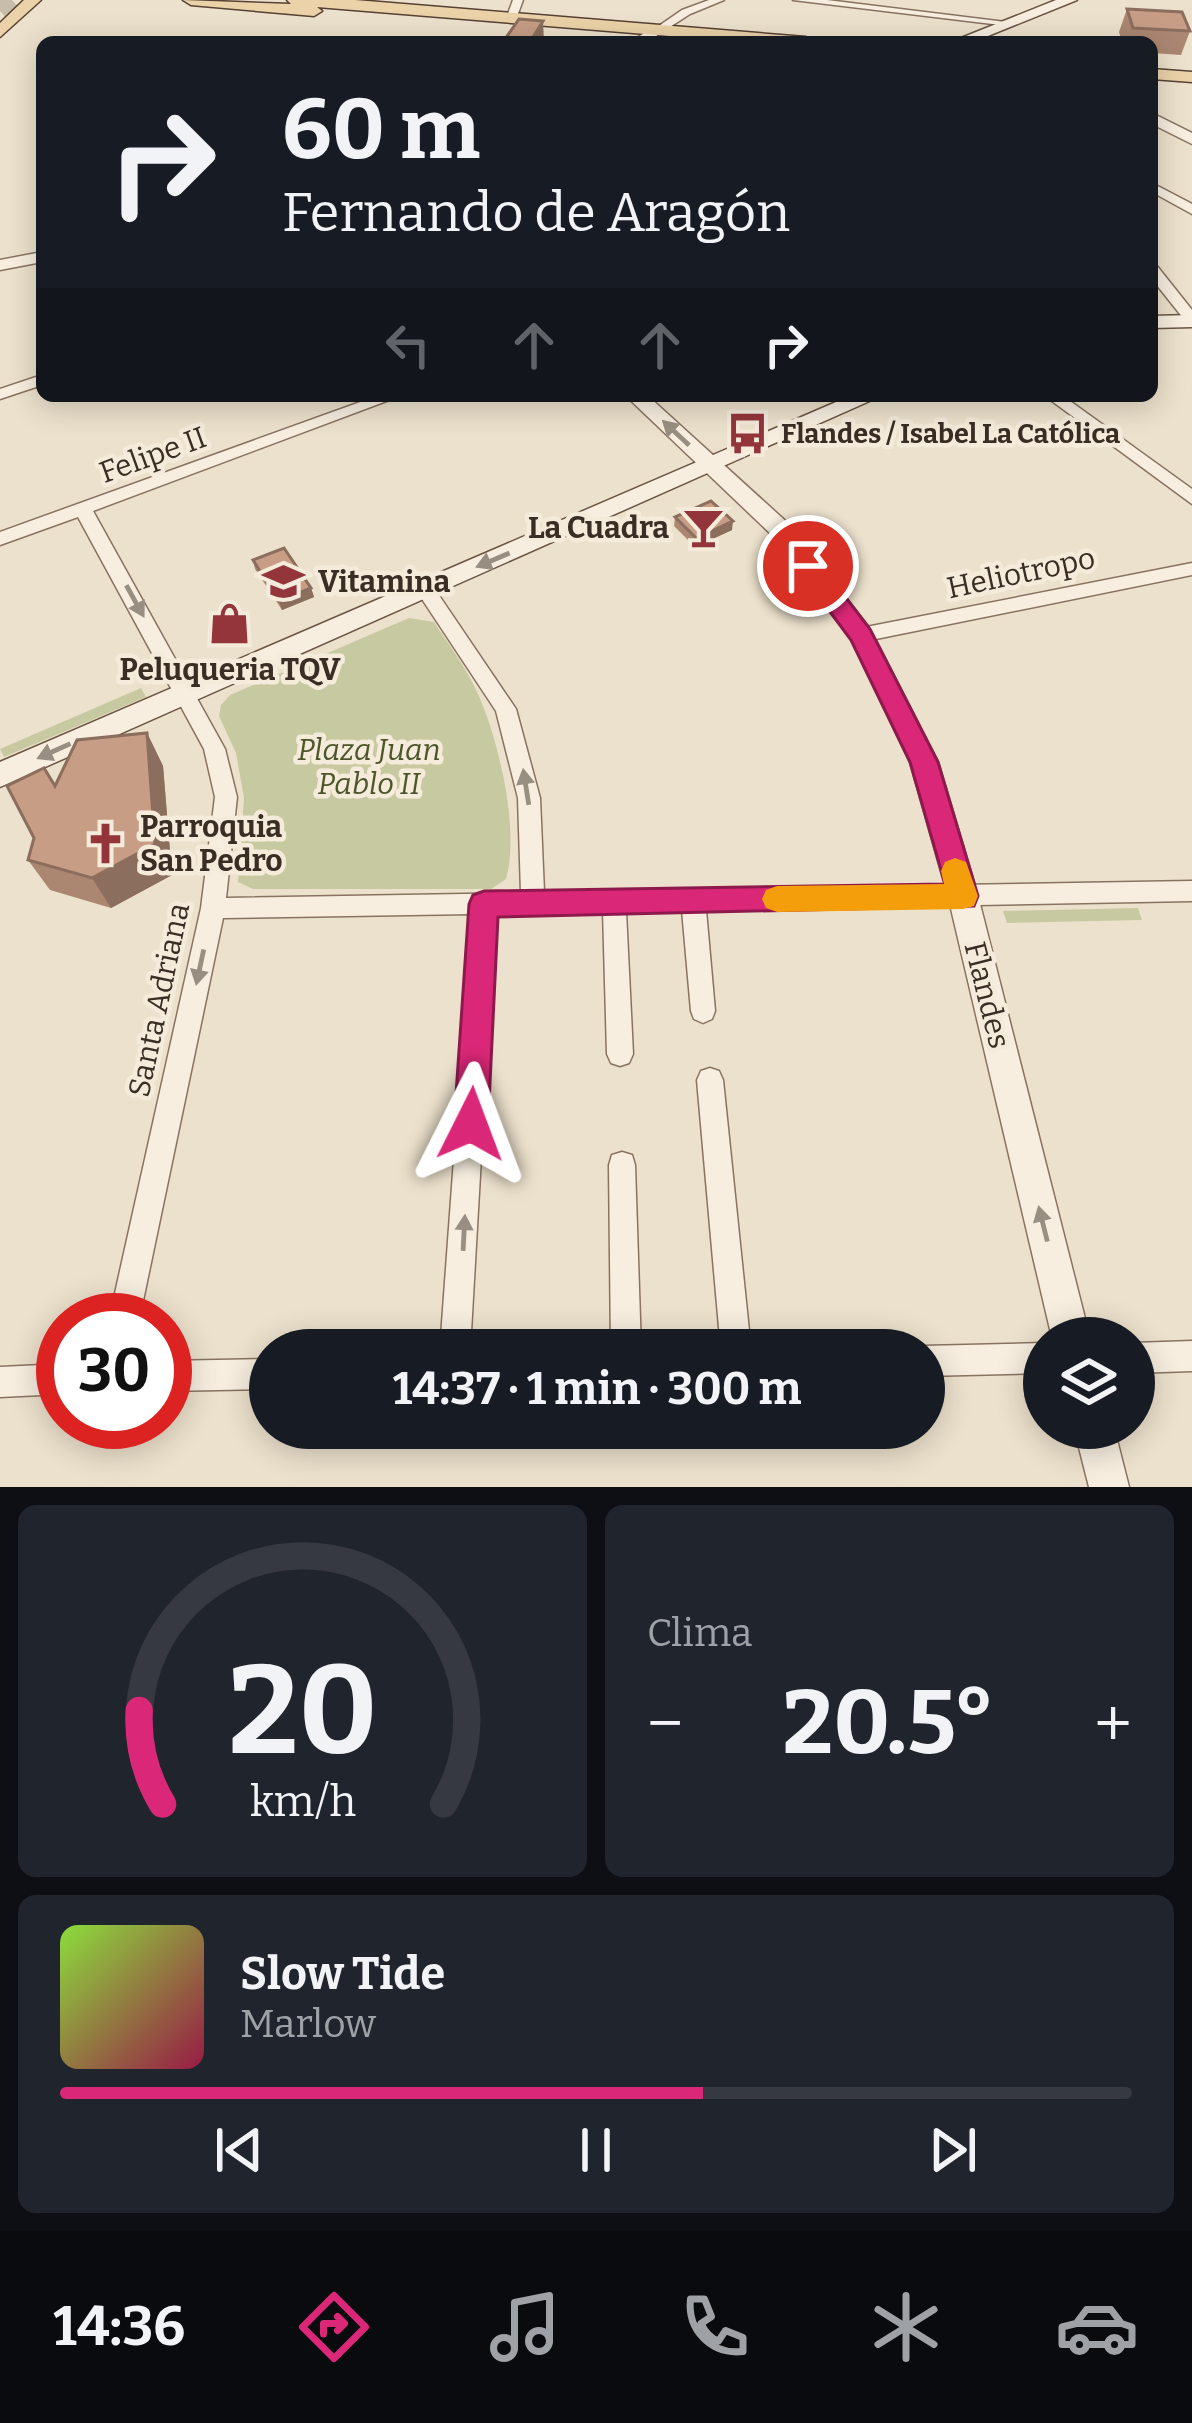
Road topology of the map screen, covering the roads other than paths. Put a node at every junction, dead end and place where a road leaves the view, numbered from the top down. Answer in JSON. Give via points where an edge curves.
{"nodes":[{"id":1,"x":33,"y":0,"type":"edge"},
{"id":2,"x":191,"y":0,"type":"edge"},
{"id":3,"x":296,"y":0,"type":"edge"},
{"id":4,"x":518,"y":0,"type":"edge"},
{"id":5,"x":719,"y":0,"type":"edge"},
{"id":6,"x":798,"y":0,"type":"edge"},
{"id":7,"x":954,"y":0,"type":"edge"},
{"id":8,"x":1070,"y":0,"type":"edge"},
{"id":9,"x":346,"y":2,"type":"edge"},
{"id":10,"x":687,"y":6,"type":"edge"},
{"id":11,"x":511,"y":19,"type":"junction"},
{"id":12,"x":1009,"y":23,"type":"junction"},
{"id":13,"x":0,"y":32,"type":"edge"},
{"id":14,"x":702,"y":35,"type":"junction"},
{"id":15,"x":621,"y":36,"type":"edge"},
{"id":16,"x":631,"y":36,"type":"edge"},
{"id":17,"x":648,"y":36,"type":"edge"},
{"id":18,"x":683,"y":36,"type":"edge"},
{"id":19,"x":698,"y":36,"type":"edge"},
{"id":20,"x":717,"y":36,"type":"edge"},
{"id":21,"x":975,"y":36,"type":"edge"},
{"id":22,"x":1158,"y":65,"type":"edge"},
{"id":23,"x":1192,"y":68,"type":"edge"},
{"id":24,"x":1158,"y":74,"type":"edge"},
{"id":25,"x":1192,"y":77,"type":"edge"},
{"id":26,"x":1158,"y":121,"type":"edge"},
{"id":27,"x":1192,"y":139,"type":"edge"},
{"id":28,"x":1158,"y":190,"type":"edge"},
{"id":29,"x":1192,"y":210,"type":"edge"},
{"id":30,"x":36,"y":258,"type":"edge"},
{"id":31,"x":0,"y":266,"type":"edge"},
{"id":32,"x":1158,"y":276,"type":"edge"},
{"id":33,"x":1192,"y":320,"type":"edge"},
{"id":34,"x":1158,"y":322,"type":"edge"},
{"id":35,"x":36,"y":382,"type":"edge"},
{"id":36,"x":0,"y":394,"type":"edge"},
{"id":37,"x":376,"y":402,"type":"edge"},
{"id":38,"x":643,"y":402,"type":"edge"},
{"id":39,"x":855,"y":402,"type":"edge"},
{"id":40,"x":1061,"y":402,"type":"edge"},
{"id":41,"x":711,"y":465,"type":"junction"},
{"id":42,"x":1192,"y":498,"type":"edge"},
{"id":43,"x":83,"y":509,"type":"junction"},
{"id":44,"x":0,"y":539,"type":"edge"},
{"id":45,"x":1192,"y":569,"type":"edge"},
{"id":46,"x":424,"y":590,"type":"junction"},
{"id":47,"x":861,"y":635,"type":"junction"},
{"id":48,"x":185,"y":693,"type":"junction"},
{"id":49,"x":0,"y":775,"type":"edge"},
{"id":50,"x":1192,"y":891,"type":"edge"},
{"id":51,"x":963,"y":896,"type":"junction"},
{"id":52,"x":693,"y":900,"type":"junction"},
{"id":53,"x":614,"y":901,"type":"junction"},
{"id":54,"x":533,"y":903,"type":"junction"},
{"id":55,"x":484,"y":904,"type":"junction"},
{"id":56,"x":213,"y":908,"type":"junction"},
{"id":57,"x":703,"y":1011,"type":"dead end"},
{"id":58,"x":620,"y":1054,"type":"dead end"},
{"id":59,"x":710,"y":1080,"type":"dead end"},
{"id":60,"x":622,"y":1165,"type":"dead end"},
{"id":61,"x":130,"y":1293,"type":"edge"},
{"id":62,"x":1066,"y":1317,"type":"edge"},
{"id":63,"x":456,"y":1329,"type":"edge"},
{"id":64,"x":626,"y":1329,"type":"edge"},
{"id":65,"x":734,"y":1329,"type":"edge"},
{"id":66,"x":1192,"y":1356,"type":"edge"},
{"id":67,"x":1155,"y":1357,"type":"edge"},
{"id":68,"x":1023,"y":1359,"type":"edge"},
{"id":69,"x":945,"y":1360,"type":"edge"},
{"id":70,"x":249,"y":1374,"type":"edge"},
{"id":71,"x":192,"y":1375,"type":"edge"},
{"id":72,"x":36,"y":1380,"type":"edge"},
{"id":73,"x":0,"y":1382,"type":"edge"},
{"id":74,"x":1099,"y":1449,"type":"edge"},
{"id":75,"x":1109,"y":1487,"type":"edge"}],
"edges":[{"from":1,"to":13,"type":"main road"},
{"from":2,"to":15,"type":"main road"},
{"from":3,"to":9,"type":"main road"},
{"from":4,"to":11,"type":"street"},
{"from":5,"to":10,"type":"street"},
{"from":6,"to":12,"type":"street"},
{"from":7,"to":12,"type":"street"},
{"from":8,"to":12,"type":"main road"},
{"from":9,"to":11,"type":"main road"},
{"from":10,"to":17,"type":"street"},
{"from":11,"to":16,"type":"main road"},
{"from":12,"to":21,"type":"main road"},
{"from":14,"to":18,"type":"main road"},
{"from":14,"to":19,"type":"main road"},
{"from":14,"to":20,"type":"main road"},
{"from":22,"to":23,"type":"main road"},
{"from":24,"to":25,"type":"main road"},
{"from":26,"to":27,"type":"street"},
{"from":28,"to":29,"type":"street"},
{"from":30,"to":31,"type":"street"},
{"from":32,"to":33,"type":"street"},
{"from":33,"to":34,"type":"main road"},
{"from":35,"to":36,"type":"street"},
{"from":37,"to":43,"type":"street","name":"Felipe II"},
{"from":41,"to":38,"type":"street","name":"Flandes","one_way":true},
{"from":39,"to":41,"type":"main road"},
{"from":40,"to":42,"type":"street"},
{"from":41,"to":46,"type":"main road","one_way":true},
{"from":41,"to":47,"type":"street","name":"Flandes","via":[[782,531]]},
{"from":43,"to":44,"type":"street","name":"Felipe II"},
{"from":43,"to":48,"type":"street","name":"Santa Adriana","one_way":true},
{"from":45,"to":47,"type":"street","name":"Heliotropo"},
{"from":46,"to":48,"type":"main road"},
{"from":54,"to":46,"type":"street","one_way":true,"via":[[529,798],[506,709]]},
{"from":47,"to":51,"type":"street","name":"Flandes","via":[[924,762]]},
{"from":48,"to":49,"type":"main road","one_way":true},
{"from":48,"to":56,"type":"street","name":"Santa Adriana","via":[[214,749],[226,797]]},
{"from":50,"to":51,"type":"street"},
{"from":51,"to":52,"type":"street"},
{"from":62,"to":51,"type":"street","name":"Flandes","one_way":true},
{"from":52,"to":53,"type":"street"},
{"from":52,"to":57,"type":"street"},
{"from":53,"to":54,"type":"street"},
{"from":53,"to":58,"type":"street"},
{"from":54,"to":55,"type":"street"},
{"from":55,"to":56,"type":"street"},
{"from":63,"to":55,"type":"street","one_way":true},
{"from":56,"to":61,"type":"street","name":"Santa Adriana","one_way":true},
{"from":59,"to":65,"type":"street"},
{"from":60,"to":64,"type":"street"},
{"from":66,"to":67,"type":"street"},
{"from":68,"to":69,"type":"street"},
{"from":70,"to":71,"type":"street"},
{"from":72,"to":73,"type":"street"},
{"from":74,"to":75,"type":"street"}]}
